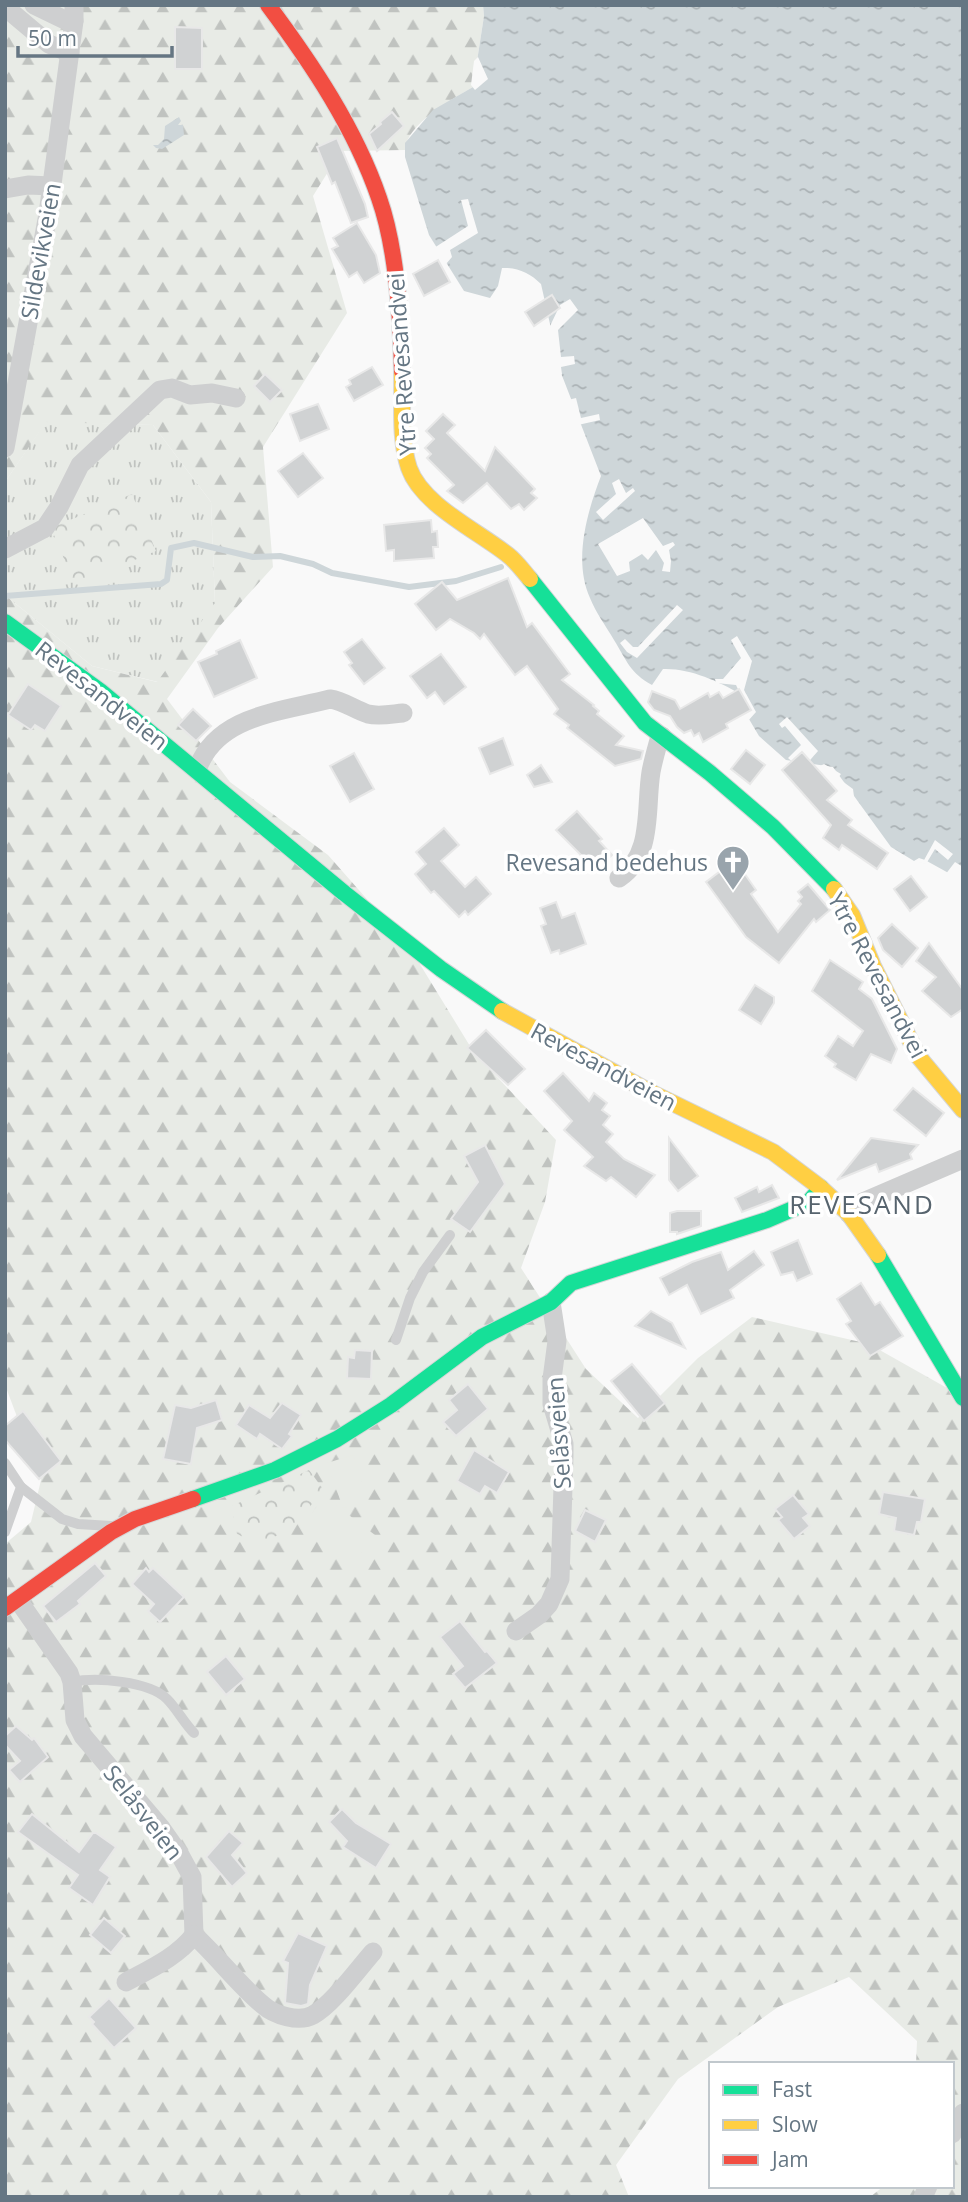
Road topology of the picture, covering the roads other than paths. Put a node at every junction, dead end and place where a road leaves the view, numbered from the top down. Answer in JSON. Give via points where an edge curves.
{"nodes":[{"id":1,"x":34,"y":5,"type":"edge"},
{"id":2,"x":268,"y":5,"type":"edge"},
{"id":3,"x":5,"y":7,"type":"edge"},
{"id":4,"x":74,"y":13,"type":"edge"},
{"id":5,"x":70,"y":53,"type":"junction"},
{"id":6,"x":52,"y":186,"type":"junction"},
{"id":7,"x":5,"y":189,"type":"edge"},
{"id":8,"x":11,"y":388,"type":"edge"},
{"id":9,"x":236,"y":398,"type":"dead end"},
{"id":10,"x":5,"y":448,"type":"edge"},
{"id":11,"x":5,"y":549,"type":"edge"},
{"id":12,"x":5,"y":622,"type":"edge"},
{"id":13,"x":403,"y":713,"type":"dead end"},
{"id":14,"x":662,"y":736,"type":"junction"},
{"id":15,"x":197,"y":770,"type":"junction"},
{"id":16,"x":619,"y":878,"type":"dead end"},
{"id":17,"x":963,"y":1110,"type":"edge"},
{"id":18,"x":963,"y":1159,"type":"edge"},
{"id":19,"x":821,"y":1188,"type":"junction"},
{"id":20,"x":849,"y":1214,"type":"junction"},
{"id":21,"x":450,"y":1235,"type":"dead end"},
{"id":22,"x":551,"y":1302,"type":"junction"},
{"id":23,"x":396,"y":1340,"type":"dead end"},
{"id":24,"x":963,"y":1398,"type":"edge"},
{"id":25,"x":5,"y":1463,"type":"edge"},
{"id":26,"x":21,"y":1487,"type":"junction"},
{"id":27,"x":122,"y":1527,"type":"junction"},
{"id":28,"x":5,"y":1532,"type":"edge"},
{"id":29,"x":12,"y":1604,"type":"edge"},
{"id":30,"x":516,"y":1631,"type":"dead end"},
{"id":31,"x":72,"y":1682,"type":"junction"},
{"id":32,"x":194,"y":1733,"type":"dead end"},
{"id":33,"x":194,"y":1935,"type":"junction"},
{"id":34,"x":373,"y":1952,"type":"dead end"},
{"id":35,"x":125,"y":1982,"type":"dead end"},
{"id":36,"x":963,"y":2113,"type":"edge"},
{"id":37,"x":954,"y":2130,"type":"edge"}],
"edges":[{"from":1,"to":4,"type":"street","via":[[65,20]]},
{"from":2,"to":14,"type":"street","name":"Ytre Revesandvei","via":[[350,129],[380,199],[396,272],[404,441],[416,482],[443,509],[511,556],[612,684]]},
{"from":3,"to":5,"type":"street","via":[[49,44]]},
{"from":4,"to":5,"type":"street","name":"Sildevikveien"},
{"from":5,"to":6,"type":"street","name":"Sildevikveien"},
{"from":6,"to":7,"type":"street"},
{"from":6,"to":8,"type":"street","name":"Sildevikveien"},
{"from":8,"to":10,"type":"street","name":"Sildevikveien"},
{"from":9,"to":11,"type":"street","via":[[160,390],[80,465],[45,528]]},
{"from":12,"to":15,"type":"street","name":"Revesandveien"},
{"from":13,"to":15,"type":"street","via":[[369,714],[330,699],[266,714],[234,726],[211,743]]},
{"from":14,"to":16,"type":"street","via":[[651,772],[646,836],[637,861]]},
{"from":14,"to":17,"type":"street","name":"Ytre Revesandvei","via":[[773,827],[831,885],[852,915],[918,1056]]},
{"from":15,"to":19,"type":"street","name":"Revesandveien","via":[[430,961],[504,1013],[773,1152]]},
{"from":18,"to":20,"type":"street","via":[[863,1202]]},
{"from":19,"to":20,"type":"street","name":"Revesandveien"},
{"from":19,"to":22,"type":"street","name":"Selåsveien","via":[[809,1202],[767,1220],[571,1283]]},
{"from":20,"to":24,"type":"street","name":"Revesandveien","via":[[891,1273]]},
{"from":21,"to":23,"type":"lane","via":[[423,1272]]},
{"from":22,"to":27,"type":"street","name":"Selåsveien","via":[[482,1337],[337,1439],[275,1470]]},
{"from":22,"to":30,"type":"street","name":"Selåsveien","via":[[557,1341],[552,1404],[564,1444],[560,1579],[549,1604]]},
{"from":25,"to":26,"type":"lane"},
{"from":26,"to":27,"type":"lane","via":[[62,1519]]},
{"from":26,"to":28,"type":"lane"},
{"from":27,"to":29,"type":"street","name":"Selåsveien"},
{"from":29,"to":31,"type":"street","name":"Selåsveien","via":[[59,1655]]},
{"from":31,"to":32,"type":"lane","via":[[117,1682],[156,1691]]},
{"from":31,"to":33,"type":"street","name":"Selåsveien","via":[[75,1720],[83,1736],[161,1828],[192,1877]]},
{"from":33,"to":34,"type":"street","via":[[264,2007],[301,2019],[325,2007]]},
{"from":33,"to":35,"type":"street","via":[[185,1947]]},
{"from":36,"to":37,"type":"street"}]}
